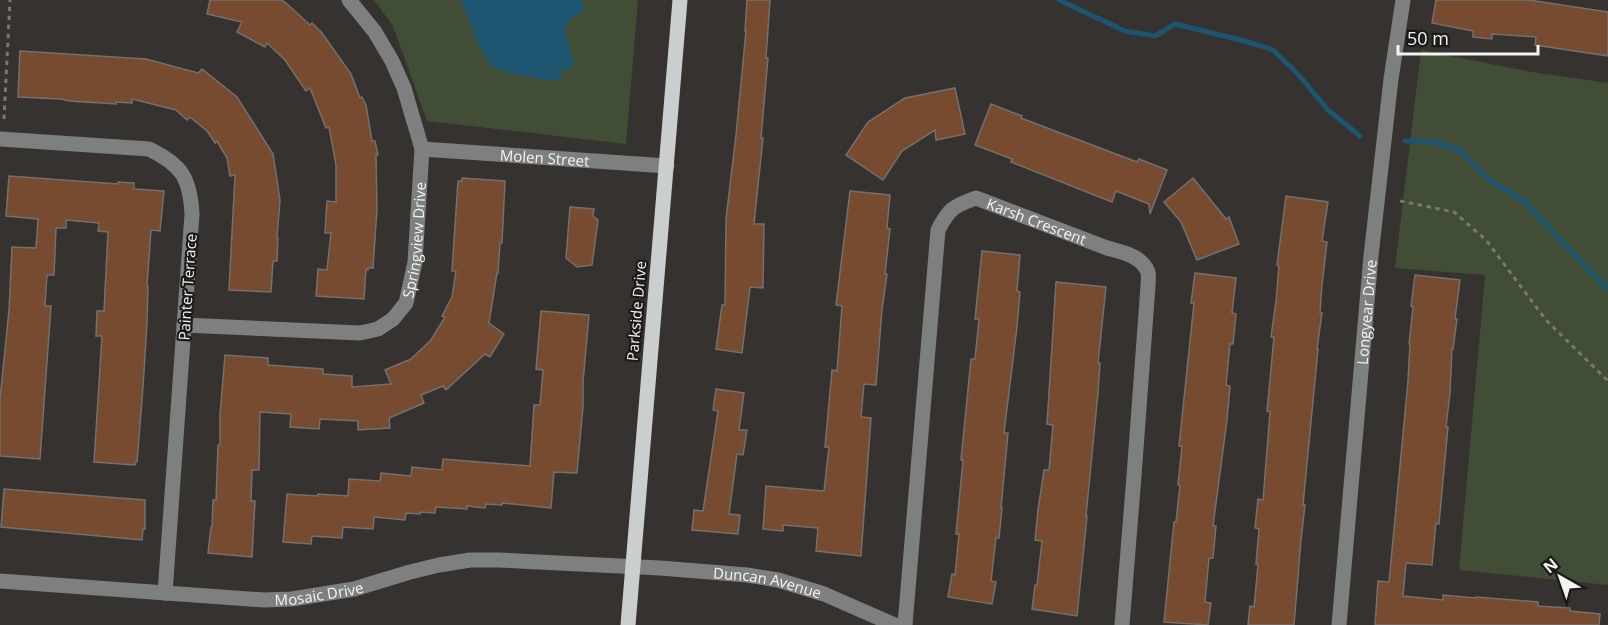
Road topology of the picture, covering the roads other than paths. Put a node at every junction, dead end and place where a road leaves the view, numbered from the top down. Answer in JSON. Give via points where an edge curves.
{"nodes":[{"id":1,"x":349,"y":0,"type":"edge"},
{"id":2,"x":680,"y":0,"type":"edge"},
{"id":3,"x":1402,"y":0,"type":"edge"},
{"id":4,"x":0,"y":139,"type":"edge"},
{"id":5,"x":422,"y":149,"type":"junction"},
{"id":6,"x":667,"y":166,"type":"junction"},
{"id":7,"x":184,"y":325,"type":"junction"},
{"id":8,"x":633,"y":566,"type":"junction"},
{"id":9,"x":0,"y":581,"type":"edge"},
{"id":10,"x":165,"y":593,"type":"junction"},
{"id":11,"x":628,"y":625,"type":"edge"},
{"id":12,"x":895,"y":625,"type":"edge"},
{"id":13,"x":905,"y":625,"type":"edge"},
{"id":14,"x":1122,"y":625,"type":"edge"},
{"id":15,"x":1339,"y":625,"type":"edge"}],
"edges":[{"from":1,"to":5,"type":"street","name":"Springview Drive","via":[[375,32],[392,62]]},
{"from":2,"to":6,"type":"main road","name":"Parkside Drive"},
{"from":3,"to":15,"type":"street","name":"Longyear Drive","via":[[1378,185]]},
{"from":4,"to":7,"type":"street","name":"Painter Terrace","via":[[149,148],[180,171],[187,182],[192,214]]},
{"from":5,"to":6,"type":"street","name":"Molen Street"},
{"from":5,"to":7,"type":"street","name":"Springview Drive","via":[[413,272],[406,303],[393,319],[378,329],[360,333]]},
{"from":6,"to":8,"type":"main road","name":"Parkside Drive"},
{"from":7,"to":10,"type":"street","name":"Painter Terrace"},
{"from":8,"to":10,"type":"street","name":"Mosaic Drive","via":[[470,560],[429,567],[354,589],[292,599]]},
{"from":8,"to":11,"type":"main road","name":"Parkside Drive"},
{"from":8,"to":12,"type":"street","name":"Duncan Avenue","via":[[778,580],[824,594]]},
{"from":9,"to":10,"type":"street","name":"Mosaic Drive"},
{"from":13,"to":14,"type":"street","name":"Karsh Crescent","via":[[938,230],[947,213],[976,198],[1126,253],[1138,259],[1148,272]]}]}
